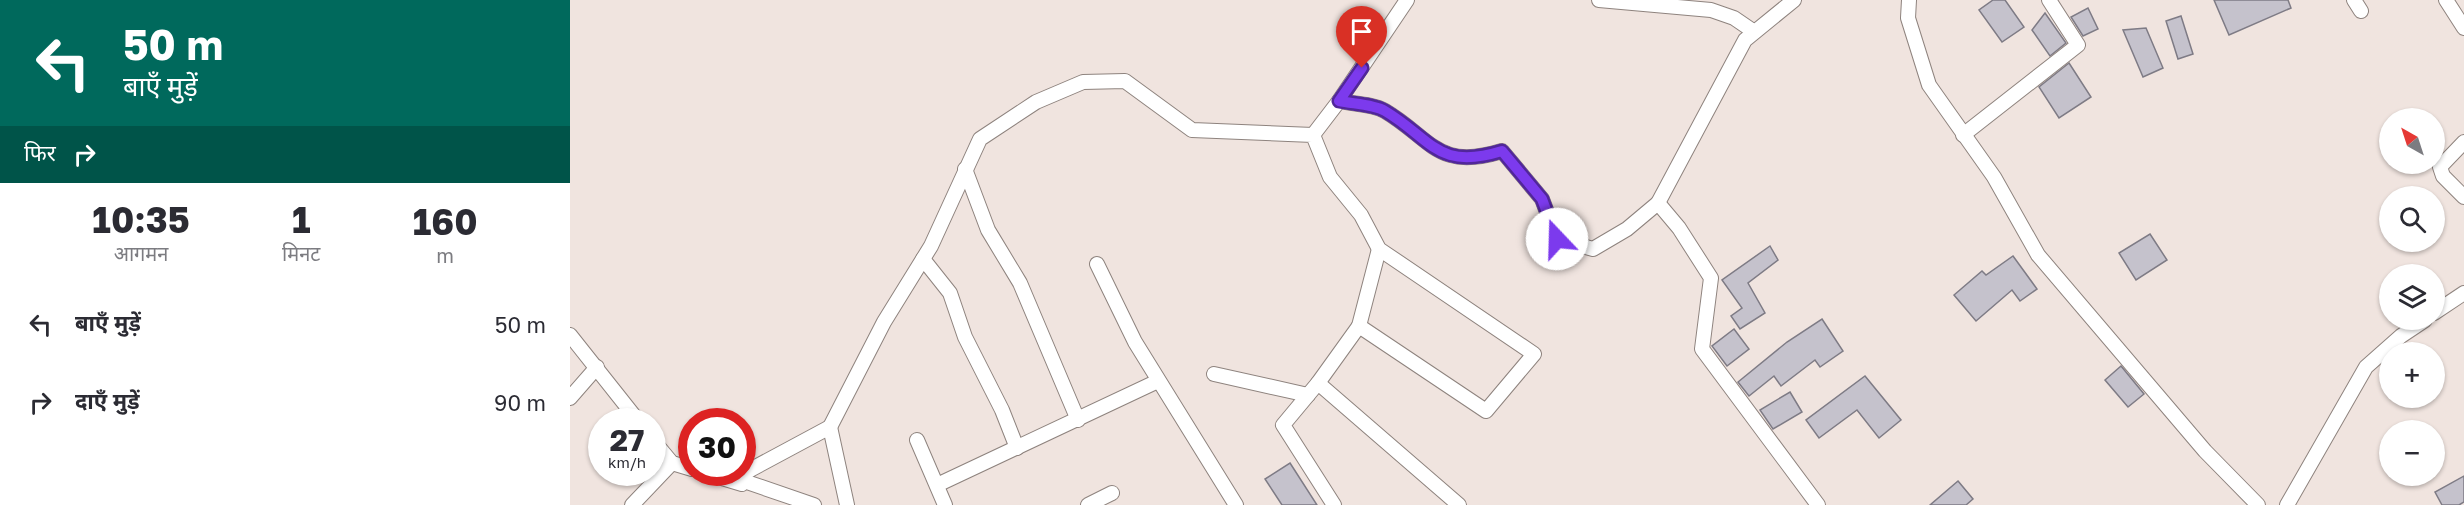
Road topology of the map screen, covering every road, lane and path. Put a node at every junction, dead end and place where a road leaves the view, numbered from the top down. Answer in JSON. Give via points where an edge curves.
{"nodes":[{"id":1,"x":1407,"y":0,"type":"edge"},
{"id":2,"x":1599,"y":0,"type":"edge"},
{"id":3,"x":1794,"y":0,"type":"edge"},
{"id":4,"x":1909,"y":0,"type":"edge"},
{"id":5,"x":2049,"y":0,"type":"edge"},
{"id":6,"x":2446,"y":0,"type":"edge"},
{"id":7,"x":2464,"y":28,"type":"edge"},
{"id":8,"x":1753,"y":31,"type":"junction"},
{"id":9,"x":1339,"y":101,"type":"junction"},
{"id":10,"x":1313,"y":135,"type":"junction"},
{"id":11,"x":1963,"y":135,"type":"junction"},
{"id":12,"x":2464,"y":142,"type":"edge"},
{"id":13,"x":965,"y":169,"type":"junction"},
{"id":14,"x":2464,"y":197,"type":"edge"},
{"id":15,"x":1658,"y":204,"type":"junction"},
{"id":16,"x":1380,"y":249,"type":"junction"},
{"id":17,"x":923,"y":259,"type":"junction"},
{"id":18,"x":1097,"y":264,"type":"dead end"},
{"id":19,"x":2464,"y":293,"type":"edge"},
{"id":20,"x":2445,"y":306,"type":"edge"},
{"id":21,"x":1359,"y":326,"type":"junction"},
{"id":22,"x":2410,"y":330,"type":"edge"},
{"id":23,"x":570,"y":335,"type":"edge"},
{"id":24,"x":597,"y":367,"type":"junction"},
{"id":25,"x":1214,"y":374,"type":"dead end"},
{"id":26,"x":1158,"y":381,"type":"junction"},
{"id":27,"x":1318,"y":383,"type":"junction"},
{"id":28,"x":1308,"y":395,"type":"junction"},
{"id":29,"x":570,"y":398,"type":"edge"},
{"id":30,"x":628,"y":408,"type":"edge"},
{"id":31,"x":1078,"y":420,"type":"junction"},
{"id":32,"x":830,"y":427,"type":"junction"},
{"id":33,"x":918,"y":440,"type":"dead end"},
{"id":34,"x":1017,"y":448,"type":"junction"},
{"id":35,"x":666,"y":456,"type":"edge"},
{"id":36,"x":672,"y":463,"type":"junction"},
{"id":37,"x":678,"y":465,"type":"edge"},
{"id":38,"x":937,"y":485,"type":"junction"},
{"id":39,"x":749,"y":486,"type":"edge"},
{"id":40,"x":1112,"y":493,"type":"dead end"},
{"id":41,"x":2289,"y":504,"type":"edge"},
{"id":42,"x":632,"y":505,"type":"edge"},
{"id":43,"x":812,"y":505,"type":"edge"},
{"id":44,"x":847,"y":505,"type":"edge"},
{"id":45,"x":945,"y":505,"type":"edge"},
{"id":46,"x":1088,"y":505,"type":"edge"},
{"id":47,"x":1236,"y":505,"type":"edge"},
{"id":48,"x":1334,"y":505,"type":"edge"},
{"id":49,"x":1459,"y":505,"type":"edge"},
{"id":50,"x":1818,"y":505,"type":"edge"},
{"id":51,"x":2258,"y":505,"type":"edge"}],
"edges":[{"from":1,"to":9,"type":"street"},
{"from":2,"to":8,"type":"street","via":[[1711,9]]},
{"from":3,"to":8,"type":"street"},
{"from":4,"to":11,"type":"street","via":[[1908,18],[1929,85]]},
{"from":5,"to":11,"type":"street","via":[[2078,45]]},
{"from":6,"to":7,"type":"street"},
{"from":8,"to":15,"type":"street"},
{"from":9,"to":10,"type":"street"},
{"from":9,"to":15,"type":"street","via":[[1383,110],[1443,155],[1485,156],[1502,151],[1542,199],[1557,239],[1593,249]]},
{"from":10,"to":13,"type":"street","via":[[1192,130],[1125,81],[1083,82],[1036,102],[980,139]]},
{"from":10,"to":16,"type":"street","via":[[1330,177],[1361,215]]},
{"from":11,"to":51,"type":"street","via":[[1994,177],[2038,255],[2205,451]]},
{"from":12,"to":14,"type":"street","via":[[2440,167],[2443,176]]},
{"from":13,"to":17,"type":"street"},
{"from":13,"to":31,"type":"street","via":[[988,230],[1020,283]]},
{"from":15,"to":50,"type":"street","via":[[1679,228],[1711,278],[1702,349]]},
{"from":16,"to":21,"type":"street"},
{"from":16,"to":21,"type":"street","via":[[1534,354],[1486,411]]},
{"from":17,"to":32,"type":"street","via":[[884,322]]},
{"from":17,"to":34,"type":"street","via":[[950,292],[966,337]]},
{"from":18,"to":26,"type":"street"},
{"from":19,"to":20,"type":"street"},
{"from":21,"to":27,"type":"street"},
{"from":22,"to":41,"type":"street","via":[[2366,367]]},
{"from":23,"to":24,"type":"street"},
{"from":24,"to":29,"type":"street"},
{"from":24,"to":30,"type":"street"},
{"from":25,"to":28,"type":"street"},
{"from":26,"to":31,"type":"street"},
{"from":26,"to":47,"type":"street"},
{"from":27,"to":28,"type":"street"},
{"from":27,"to":49,"type":"street"},
{"from":28,"to":48,"type":"street","via":[[1283,425]]},
{"from":31,"to":34,"type":"street"},
{"from":32,"to":43,"type":"street","via":[[735,478]]},
{"from":32,"to":44,"type":"street"},
{"from":33,"to":38,"type":"street"},
{"from":34,"to":38,"type":"street"},
{"from":35,"to":36,"type":"street"},
{"from":36,"to":37,"type":"street"},
{"from":36,"to":42,"type":"street"},
{"from":38,"to":45,"type":"street"},
{"from":39,"to":43,"type":"street"},
{"from":40,"to":46,"type":"street"}]}
